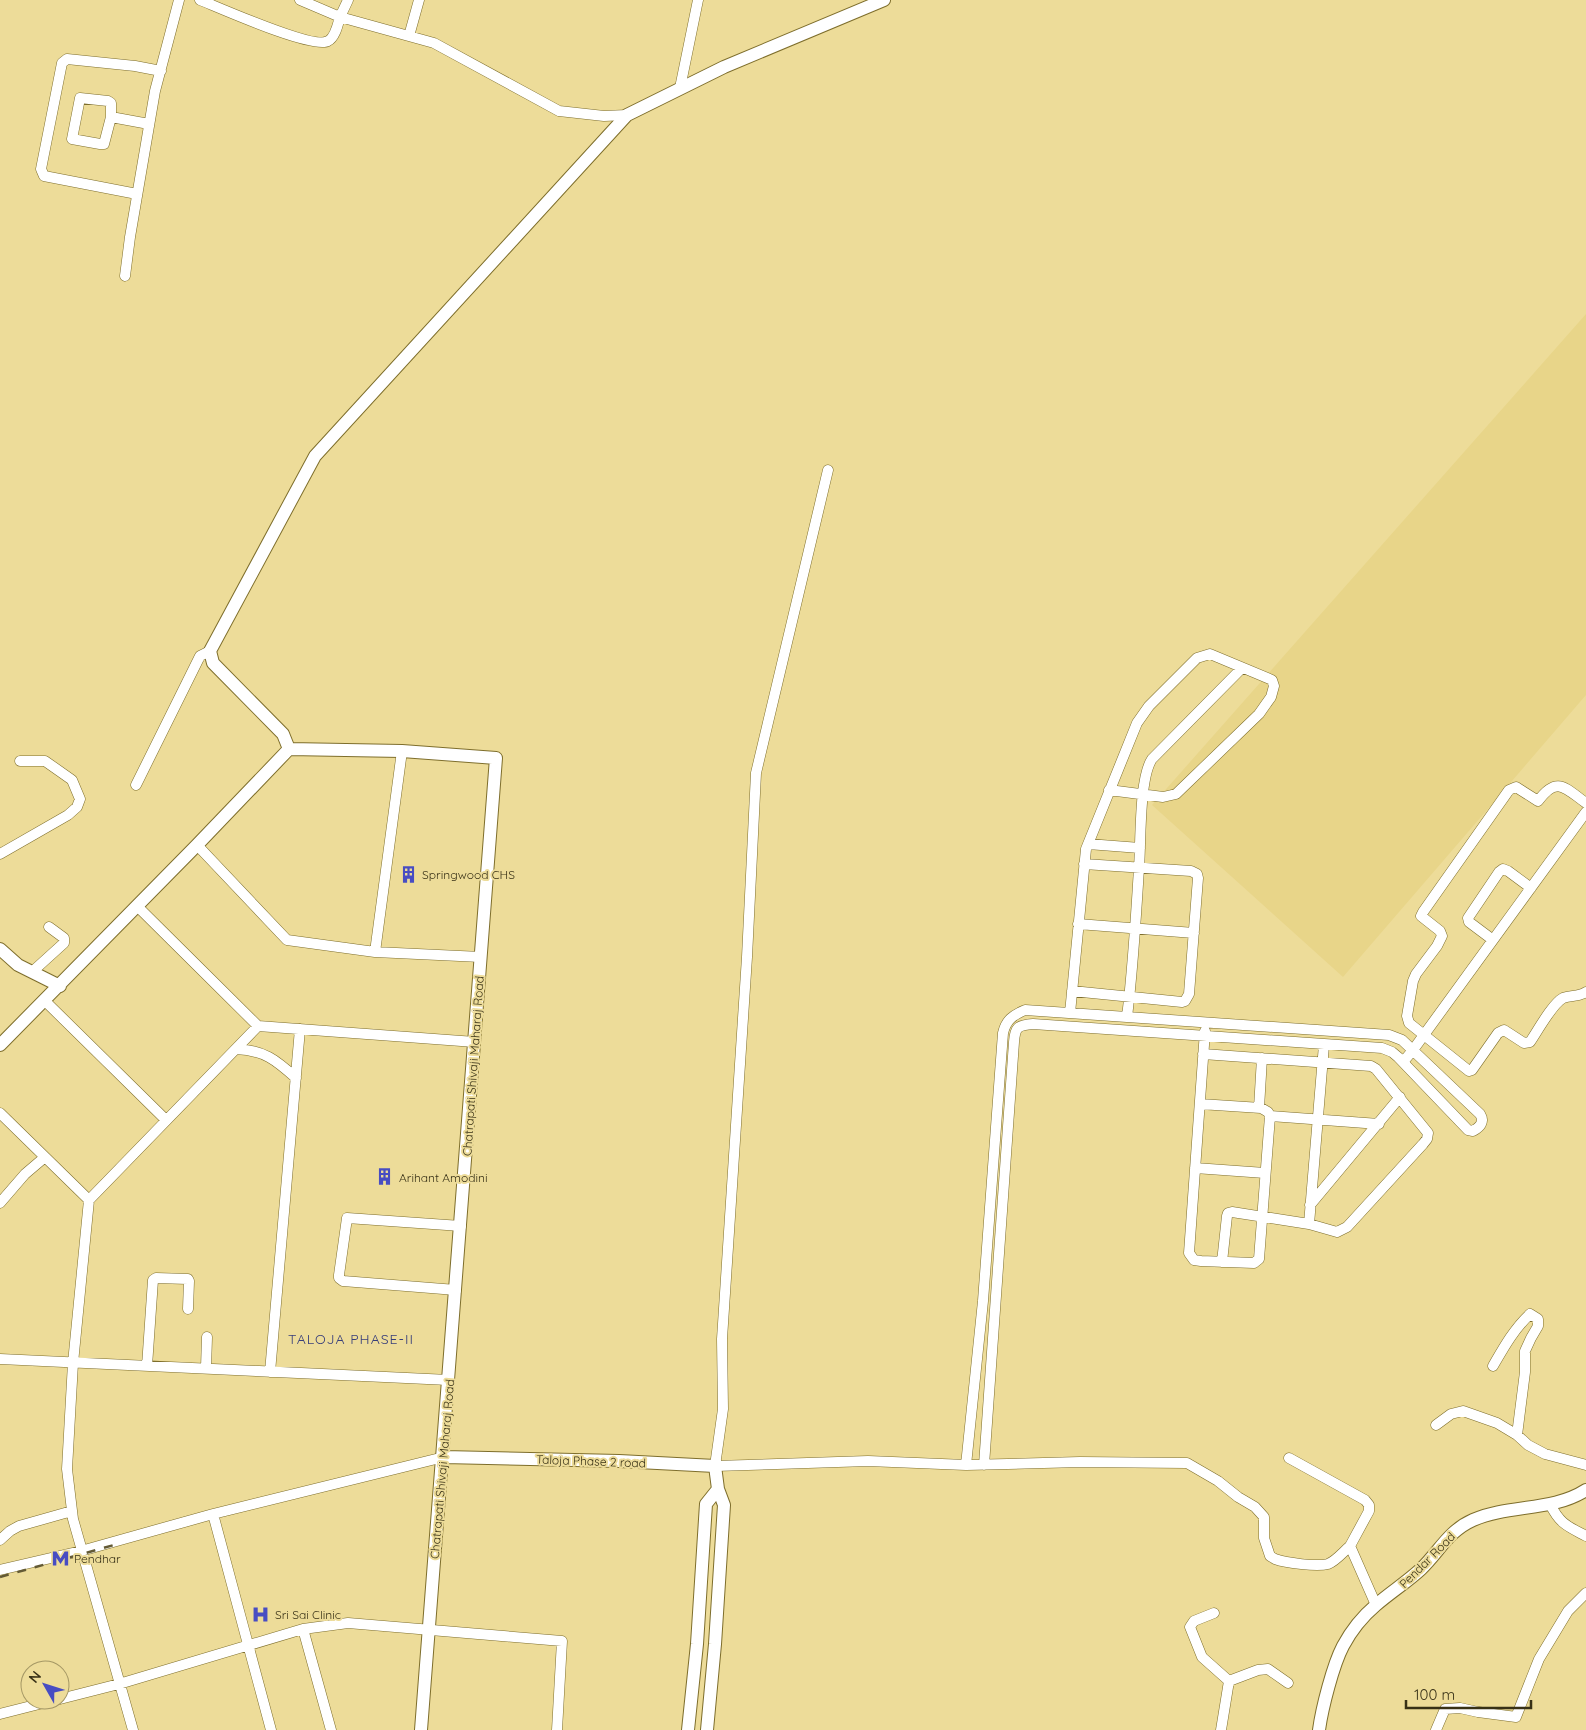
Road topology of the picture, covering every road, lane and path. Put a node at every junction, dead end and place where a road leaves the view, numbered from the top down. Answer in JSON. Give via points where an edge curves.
{"nodes":[{"id":1,"x":179,"y":0,"type":"edge"},
{"id":2,"x":200,"y":0,"type":"edge"},
{"id":3,"x":300,"y":0,"type":"edge"},
{"id":4,"x":348,"y":0,"type":"edge"},
{"id":5,"x":417,"y":0,"type":"edge"},
{"id":6,"x":698,"y":0,"type":"edge"},
{"id":7,"x":884,"y":0,"type":"edge"},
{"id":8,"x":340,"y":17,"type":"junction"},
{"id":9,"x":409,"y":36,"type":"junction"},
{"id":10,"x":161,"y":71,"type":"junction"},
{"id":11,"x":680,"y":88,"type":"junction"},
{"id":12,"x":626,"y":115,"type":"junction"},
{"id":13,"x":111,"y":117,"type":"junction"},
{"id":14,"x":150,"y":124,"type":"junction"},
{"id":15,"x":137,"y":194,"type":"junction"},
{"id":16,"x":125,"y":276,"type":"dead end"},
{"id":17,"x":828,"y":470,"type":"dead end"},
{"id":18,"x":210,"y":651,"type":"junction"},
{"id":19,"x":1242,"y":668,"type":"junction"},
{"id":20,"x":289,"y":749,"type":"junction"},
{"id":21,"x":402,"y":752,"type":"junction"},
{"id":22,"x":20,"y":761,"type":"dead end"},
{"id":23,"x":136,"y":785,"type":"dead end"},
{"id":24,"x":1109,"y":790,"type":"junction"},
{"id":25,"x":1143,"y":795,"type":"junction"},
{"id":26,"x":1586,"y":803,"type":"edge"},
{"id":27,"x":1586,"y":812,"type":"edge"},
{"id":28,"x":1088,"y":844,"type":"junction"},
{"id":29,"x":197,"y":845,"type":"junction"},
{"id":30,"x":1140,"y":848,"type":"junction"},
{"id":31,"x":0,"y":854,"type":"edge"},
{"id":32,"x":1084,"y":864,"type":"junction"},
{"id":33,"x":1139,"y":868,"type":"junction"},
{"id":34,"x":1531,"y":888,"type":"junction"},
{"id":35,"x":138,"y":906,"type":"junction"},
{"id":36,"x":1078,"y":924,"type":"junction"},
{"id":37,"x":49,"y":927,"type":"dead end"},
{"id":38,"x":1135,"y":928,"type":"junction"},
{"id":39,"x":1194,"y":933,"type":"junction"},
{"id":40,"x":1493,"y":940,"type":"junction"},
{"id":41,"x":0,"y":949,"type":"edge"},
{"id":42,"x":375,"y":952,"type":"junction"},
{"id":43,"x":481,"y":958,"type":"junction"},
{"id":44,"x":32,"y":972,"type":"junction"},
{"id":45,"x":60,"y":986,"type":"junction"},
{"id":46,"x":1072,"y":991,"type":"junction"},
{"id":47,"x":1586,"y":992,"type":"edge"},
{"id":48,"x":1130,"y":997,"type":"junction"},
{"id":49,"x":45,"y":1001,"type":"junction"},
{"id":50,"x":1070,"y":1014,"type":"junction"},
{"id":51,"x":1127,"y":1018,"type":"junction"},
{"id":52,"x":1009,"y":1019,"type":"junction"},
{"id":53,"x":1205,"y":1023,"type":"junction"},
{"id":54,"x":258,"y":1026,"type":"junction"},
{"id":55,"x":1018,"y":1027,"type":"junction"},
{"id":56,"x":300,"y":1029,"type":"junction"},
{"id":57,"x":1424,"y":1035,"type":"junction"},
{"id":58,"x":1204,"y":1036,"type":"junction"},
{"id":59,"x":475,"y":1042,"type":"junction"},
{"id":60,"x":0,"y":1045,"type":"edge"},
{"id":61,"x":1324,"y":1045,"type":"junction"},
{"id":62,"x":236,"y":1049,"type":"junction"},
{"id":63,"x":1413,"y":1050,"type":"junction"},
{"id":64,"x":1203,"y":1054,"type":"junction"},
{"id":65,"x":1262,"y":1058,"type":"junction"},
{"id":66,"x":1323,"y":1062,"type":"junction"},
{"id":67,"x":1403,"y":1062,"type":"junction"},
{"id":68,"x":296,"y":1078,"type":"junction"},
{"id":69,"x":1400,"y":1097,"type":"junction"},
{"id":70,"x":1462,"y":1098,"type":"junction"},
{"id":71,"x":1200,"y":1104,"type":"junction"},
{"id":72,"x":1259,"y":1108,"type":"junction"},
{"id":73,"x":1450,"y":1112,"type":"junction"},
{"id":74,"x":0,"y":1113,"type":"edge"},
{"id":75,"x":1270,"y":1116,"type":"junction"},
{"id":76,"x":166,"y":1120,"type":"junction"},
{"id":77,"x":1318,"y":1120,"type":"junction"},
{"id":78,"x":1379,"y":1124,"type":"junction"},
{"id":79,"x":45,"y":1157,"type":"junction"},
{"id":80,"x":1195,"y":1168,"type":"junction"},
{"id":81,"x":1265,"y":1173,"type":"junction"},
{"id":82,"x":89,"y":1200,"type":"junction"},
{"id":83,"x":0,"y":1202,"type":"edge"},
{"id":84,"x":1310,"y":1205,"type":"junction"},
{"id":85,"x":1262,"y":1218,"type":"junction"},
{"id":86,"x":1309,"y":1224,"type":"junction"},
{"id":87,"x":460,"y":1226,"type":"junction"},
{"id":88,"x":1222,"y":1262,"type":"junction"},
{"id":89,"x":456,"y":1290,"type":"junction"},
{"id":90,"x":188,"y":1309,"type":"dead end"},
{"id":91,"x":207,"y":1337,"type":"dead end"},
{"id":92,"x":0,"y":1359,"type":"edge"},
{"id":93,"x":73,"y":1363,"type":"junction"},
{"id":94,"x":147,"y":1366,"type":"junction"},
{"id":95,"x":1493,"y":1366,"type":"dead end"},
{"id":96,"x":206,"y":1368,"type":"junction"},
{"id":97,"x":270,"y":1372,"type":"junction"},
{"id":98,"x":449,"y":1380,"type":"junction"},
{"id":99,"x":1436,"y":1425,"type":"dead end"},
{"id":100,"x":1517,"y":1435,"type":"junction"},
{"id":101,"x":444,"y":1457,"type":"junction"},
{"id":102,"x":1289,"y":1458,"type":"dead end"},
{"id":103,"x":966,"y":1465,"type":"junction"},
{"id":104,"x":984,"y":1465,"type":"junction"},
{"id":105,"x":1586,"y":1465,"type":"edge"},
{"id":106,"x":715,"y":1466,"type":"junction"},
{"id":107,"x":718,"y":1488,"type":"junction"},
{"id":108,"x":1586,"y":1490,"type":"edge"},
{"id":109,"x":1550,"y":1504,"type":"junction"},
{"id":110,"x":72,"y":1511,"type":"junction"},
{"id":111,"x":213,"y":1514,"type":"junction"},
{"id":112,"x":1586,"y":1536,"type":"edge"},
{"id":113,"x":0,"y":1540,"type":"edge"},
{"id":114,"x":1350,"y":1546,"type":"junction"},
{"id":115,"x":81,"y":1550,"type":"junction"},
{"id":116,"x":0,"y":1570,"type":"edge"},
{"id":117,"x":1586,"y":1593,"type":"edge"},
{"id":118,"x":1376,"y":1605,"type":"junction"},
{"id":119,"x":1214,"y":1613,"type":"dead end"},
{"id":120,"x":303,"y":1629,"type":"junction"},
{"id":121,"x":428,"y":1630,"type":"junction"},
{"id":122,"x":247,"y":1646,"type":"junction"},
{"id":123,"x":1229,"y":1681,"type":"junction"},
{"id":124,"x":1288,"y":1682,"type":"dead end"},
{"id":125,"x":120,"y":1684,"type":"junction"},
{"id":126,"x":70,"y":1696,"type":"edge"},
{"id":127,"x":20,"y":1709,"type":"edge"},
{"id":128,"x":0,"y":1714,"type":"edge"},
{"id":129,"x":133,"y":1730,"type":"edge"},
{"id":130,"x":271,"y":1730,"type":"edge"},
{"id":131,"x":331,"y":1730,"type":"edge"},
{"id":132,"x":421,"y":1730,"type":"edge"},
{"id":133,"x":557,"y":1730,"type":"edge"},
{"id":134,"x":688,"y":1730,"type":"edge"},
{"id":135,"x":707,"y":1730,"type":"edge"},
{"id":136,"x":1221,"y":1730,"type":"edge"},
{"id":137,"x":1319,"y":1730,"type":"edge"},
{"id":138,"x":1436,"y":1730,"type":"edge"}],
"edges":[{"from":1,"to":10,"type":"street"},
{"from":2,"to":8,"type":"street","via":[[319,44],[331,40]]},
{"from":3,"to":8,"type":"street"},
{"from":4,"to":8,"type":"street"},
{"from":5,"to":9,"type":"street"},
{"from":6,"to":11,"type":"street"},
{"from":7,"to":11,"type":"street","via":[[724,66]]},
{"from":8,"to":9,"type":"street"},
{"from":9,"to":12,"type":"street","via":[[434,43],[559,111]]},
{"from":10,"to":14,"type":"street"},
{"from":10,"to":15,"type":"street","via":[[64,61],[40,169],[44,176]]},
{"from":11,"to":12,"type":"street"},
{"from":12,"to":18,"type":"street","via":[[316,456]]},
{"from":13,"to":13,"type":"street","via":[[111,103],[108,101],[80,98],[72,139],[104,144]]},
{"from":13,"to":14,"type":"street"},
{"from":14,"to":15,"type":"street"},
{"from":15,"to":16,"type":"street"},
{"from":17,"to":106,"type":"street","via":[[756,773],[722,1339],[723,1409]]},
{"from":18,"to":20,"type":"street","via":[[213,664],[283,734]]},
{"from":18,"to":23,"type":"street","via":[[200,656]]},
{"from":19,"to":24,"type":"street","via":[[1210,654],[1197,658],[1143,715]]},
{"from":19,"to":25,"type":"street","via":[[1152,759]]},
{"from":19,"to":25,"type":"street","via":[[1274,683],[1271,696],[1260,714],[1176,794],[1163,797]]},
{"from":20,"to":21,"type":"street","name":"Chatrapati Shivaji Maharaj Road"},
{"from":20,"to":29,"type":"street"},
{"from":21,"to":42,"type":"street"},
{"from":21,"to":43,"type":"street","name":"Chatrapati Shivaji Maharaj Road","via":[[496,758]]},
{"from":22,"to":31,"type":"street","via":[[45,761],[72,780],[80,799],[68,815]]},
{"from":24,"to":25,"type":"street"},
{"from":24,"to":28,"type":"street"},
{"from":25,"to":30,"type":"street"},
{"from":26,"to":57,"type":"street","via":[[1564,787],[1546,789],[1538,801],[1516,787],[1509,790],[1434,896],[1421,916],[1442,936],[1416,974],[1407,1016],[1409,1023]]},
{"from":27,"to":34,"type":"street"},
{"from":28,"to":30,"type":"street"},
{"from":28,"to":32,"type":"street"},
{"from":29,"to":35,"type":"street"},
{"from":29,"to":42,"type":"street","via":[[288,940]]},
{"from":30,"to":33,"type":"street"},
{"from":32,"to":33,"type":"street"},
{"from":32,"to":36,"type":"street"},
{"from":33,"to":38,"type":"street"},
{"from":33,"to":39,"type":"street","via":[[1197,874]]},
{"from":34,"to":40,"type":"street"},
{"from":34,"to":40,"type":"street","via":[[1508,871],[1503,869],[1499,872],[1468,918]]},
{"from":35,"to":45,"type":"street"},
{"from":35,"to":54,"type":"street"},
{"from":36,"to":38,"type":"street"},
{"from":36,"to":46,"type":"street"},
{"from":37,"to":44,"type":"street","via":[[64,938],[64,942]]},
{"from":38,"to":39,"type":"street"},
{"from":38,"to":48,"type":"street"},
{"from":39,"to":48,"type":"street","via":[[1189,994],[1185,1001]]},
{"from":40,"to":57,"type":"street"},
{"from":41,"to":44,"type":"street"},
{"from":42,"to":43,"type":"street"},
{"from":43,"to":59,"type":"street","name":"Chatrapati Shivaji Maharaj Road"},
{"from":44,"to":45,"type":"street"},
{"from":45,"to":49,"type":"street"},
{"from":46,"to":48,"type":"street"},
{"from":46,"to":50,"type":"street"},
{"from":47,"to":57,"type":"street","via":[[1557,1003],[1530,1042],[1524,1043],[1504,1030],[1498,1033],[1469,1071]]},
{"from":48,"to":51,"type":"street"},
{"from":49,"to":60,"type":"street"},
{"from":49,"to":76,"type":"street"},
{"from":50,"to":51,"type":"street"},
{"from":50,"to":52,"type":"street","via":[[1025,1010]]},
{"from":51,"to":53,"type":"street"},
{"from":52,"to":55,"type":"street"},
{"from":52,"to":103,"type":"street","via":[[1003,1033],[984,1301]]},
{"from":53,"to":58,"type":"street"},
{"from":53,"to":63,"type":"street","via":[[1390,1035]]},
{"from":54,"to":56,"type":"street"},
{"from":54,"to":62,"type":"street"},
{"from":55,"to":58,"type":"street","via":[[1033,1024]]},
{"from":55,"to":104,"type":"street","via":[[1014,1042]]},
{"from":56,"to":59,"type":"street"},
{"from":56,"to":68,"type":"street"},
{"from":57,"to":63,"type":"street"},
{"from":58,"to":61,"type":"street"},
{"from":58,"to":64,"type":"street"},
{"from":59,"to":87,"type":"street","name":"Chatrapati Shivaji Maharaj Road"},
{"from":61,"to":66,"type":"street"},
{"from":61,"to":67,"type":"street","via":[[1382,1048]]},
{"from":62,"to":68,"type":"street","via":[[267,1055]]},
{"from":62,"to":76,"type":"street"},
{"from":63,"to":67,"type":"street"},
{"from":63,"to":70,"type":"street"},
{"from":64,"to":65,"type":"street"},
{"from":64,"to":71,"type":"street"},
{"from":65,"to":66,"type":"street"},
{"from":65,"to":72,"type":"street"},
{"from":66,"to":69,"type":"street","via":[[1371,1066]]},
{"from":66,"to":77,"type":"street"},
{"from":67,"to":73,"type":"street"},
{"from":68,"to":97,"type":"street"},
{"from":69,"to":78,"type":"street"},
{"from":69,"to":86,"type":"street","via":[[1428,1133],[1427,1138],[1348,1227],[1338,1232]]},
{"from":70,"to":73,"type":"street"},
{"from":70,"to":73,"type":"street","via":[[1482,1118],[1478,1128],[1468,1130]]},
{"from":71,"to":72,"type":"street"},
{"from":71,"to":80,"type":"street"},
{"from":72,"to":75,"type":"street"},
{"from":74,"to":79,"type":"street"},
{"from":75,"to":77,"type":"street"},
{"from":75,"to":81,"type":"street"},
{"from":76,"to":82,"type":"street"},
{"from":77,"to":78,"type":"street"},
{"from":77,"to":84,"type":"street"},
{"from":78,"to":84,"type":"street"},
{"from":79,"to":82,"type":"street"},
{"from":79,"to":83,"type":"street"},
{"from":80,"to":81,"type":"street"},
{"from":80,"to":88,"type":"street","via":[[1189,1253],[1194,1260]]},
{"from":81,"to":85,"type":"street"},
{"from":82,"to":93,"type":"street"},
{"from":84,"to":86,"type":"street"},
{"from":85,"to":86,"type":"street"},
{"from":85,"to":88,"type":"street","via":[[1257,1262]]},
{"from":85,"to":88,"type":"street","via":[[1228,1213]]},
{"from":87,"to":89,"type":"street","name":"Chatrapati Shivaji Maharaj Road"},
{"from":87,"to":89,"type":"street","via":[[347,1218],[339,1275],[343,1281]]},
{"from":89,"to":98,"type":"street","name":"Chatrapati Shivaji Maharaj Road"},
{"from":90,"to":94,"type":"street","via":[[188,1279],[153,1280]]},
{"from":91,"to":96,"type":"street"},
{"from":92,"to":93,"type":"street"},
{"from":93,"to":94,"type":"street"},
{"from":93,"to":110,"type":"street","via":[[67,1469]]},
{"from":94,"to":96,"type":"street"},
{"from":95,"to":100,"type":"street","via":[[1523,1321],[1530,1314],[1538,1319],[1538,1326],[1525,1351]]},
{"from":96,"to":97,"type":"street"},
{"from":97,"to":98,"type":"street"},
{"from":98,"to":101,"type":"street","name":"Chatrapati Shivaji Maharaj Road"},
{"from":99,"to":100,"type":"street","via":[[1451,1414],[1463,1411],[1497,1423]]},
{"from":100,"to":105,"type":"street","via":[[1545,1454]]},
{"from":101,"to":106,"type":"street","name":"Taloja Phase 2 road"},
{"from":101,"to":111,"type":"street"},
{"from":101,"to":121,"type":"street","name":"Chatrapati Shivaji Maharaj Road"},
{"from":102,"to":114,"type":"street","via":[[1369,1505],[1369,1511]]},
{"from":103,"to":104,"type":"street"},
{"from":103,"to":106,"type":"street","via":[[868,1461]]},
{"from":104,"to":114,"type":"street","via":[[1187,1463],[1255,1507],[1264,1517],[1264,1538],[1270,1556],[1275,1559],[1328,1564]]},
{"from":106,"to":107,"type":"street"},
{"from":107,"to":134,"type":"street","via":[[706,1504]]},
{"from":107,"to":135,"type":"street","via":[[724,1505]]},
{"from":108,"to":109,"type":"street","name":"Pendar Road"},
{"from":109,"to":112,"type":"street","via":[[1557,1518]]},
{"from":109,"to":118,"type":"street","name":"Pendar Road","via":[[1474,1519],[1444,1541],[1423,1568]]},
{"from":110,"to":113,"type":"street","via":[[18,1526]]},
{"from":110,"to":115,"type":"street"},
{"from":111,"to":115,"type":"street"},
{"from":111,"to":122,"type":"street"},
{"from":114,"to":118,"type":"street"},
{"from":115,"to":116,"type":"street"},
{"from":115,"to":125,"type":"street"},
{"from":117,"to":138,"type":"street","via":[[1568,1611],[1544,1651],[1516,1716],[1445,1709]]},
{"from":118,"to":137,"type":"street","name":"Pendar Road","via":[[1343,1646]]},
{"from":119,"to":123,"type":"street","via":[[1194,1621],[1190,1627],[1202,1657]]},
{"from":120,"to":121,"type":"street","via":[[348,1623]]},
{"from":120,"to":122,"type":"street"},
{"from":120,"to":131,"type":"street"},
{"from":121,"to":132,"type":"street","name":"Chatrapati Shivaji Maharaj Road"},
{"from":121,"to":133,"type":"street","via":[[562,1641]]},
{"from":122,"to":125,"type":"street"},
{"from":122,"to":130,"type":"street"},
{"from":123,"to":124,"type":"street","via":[[1268,1669]]},
{"from":123,"to":136,"type":"street"},
{"from":125,"to":126,"type":"street"},
{"from":125,"to":129,"type":"street"},
{"from":127,"to":128,"type":"street"}]}
